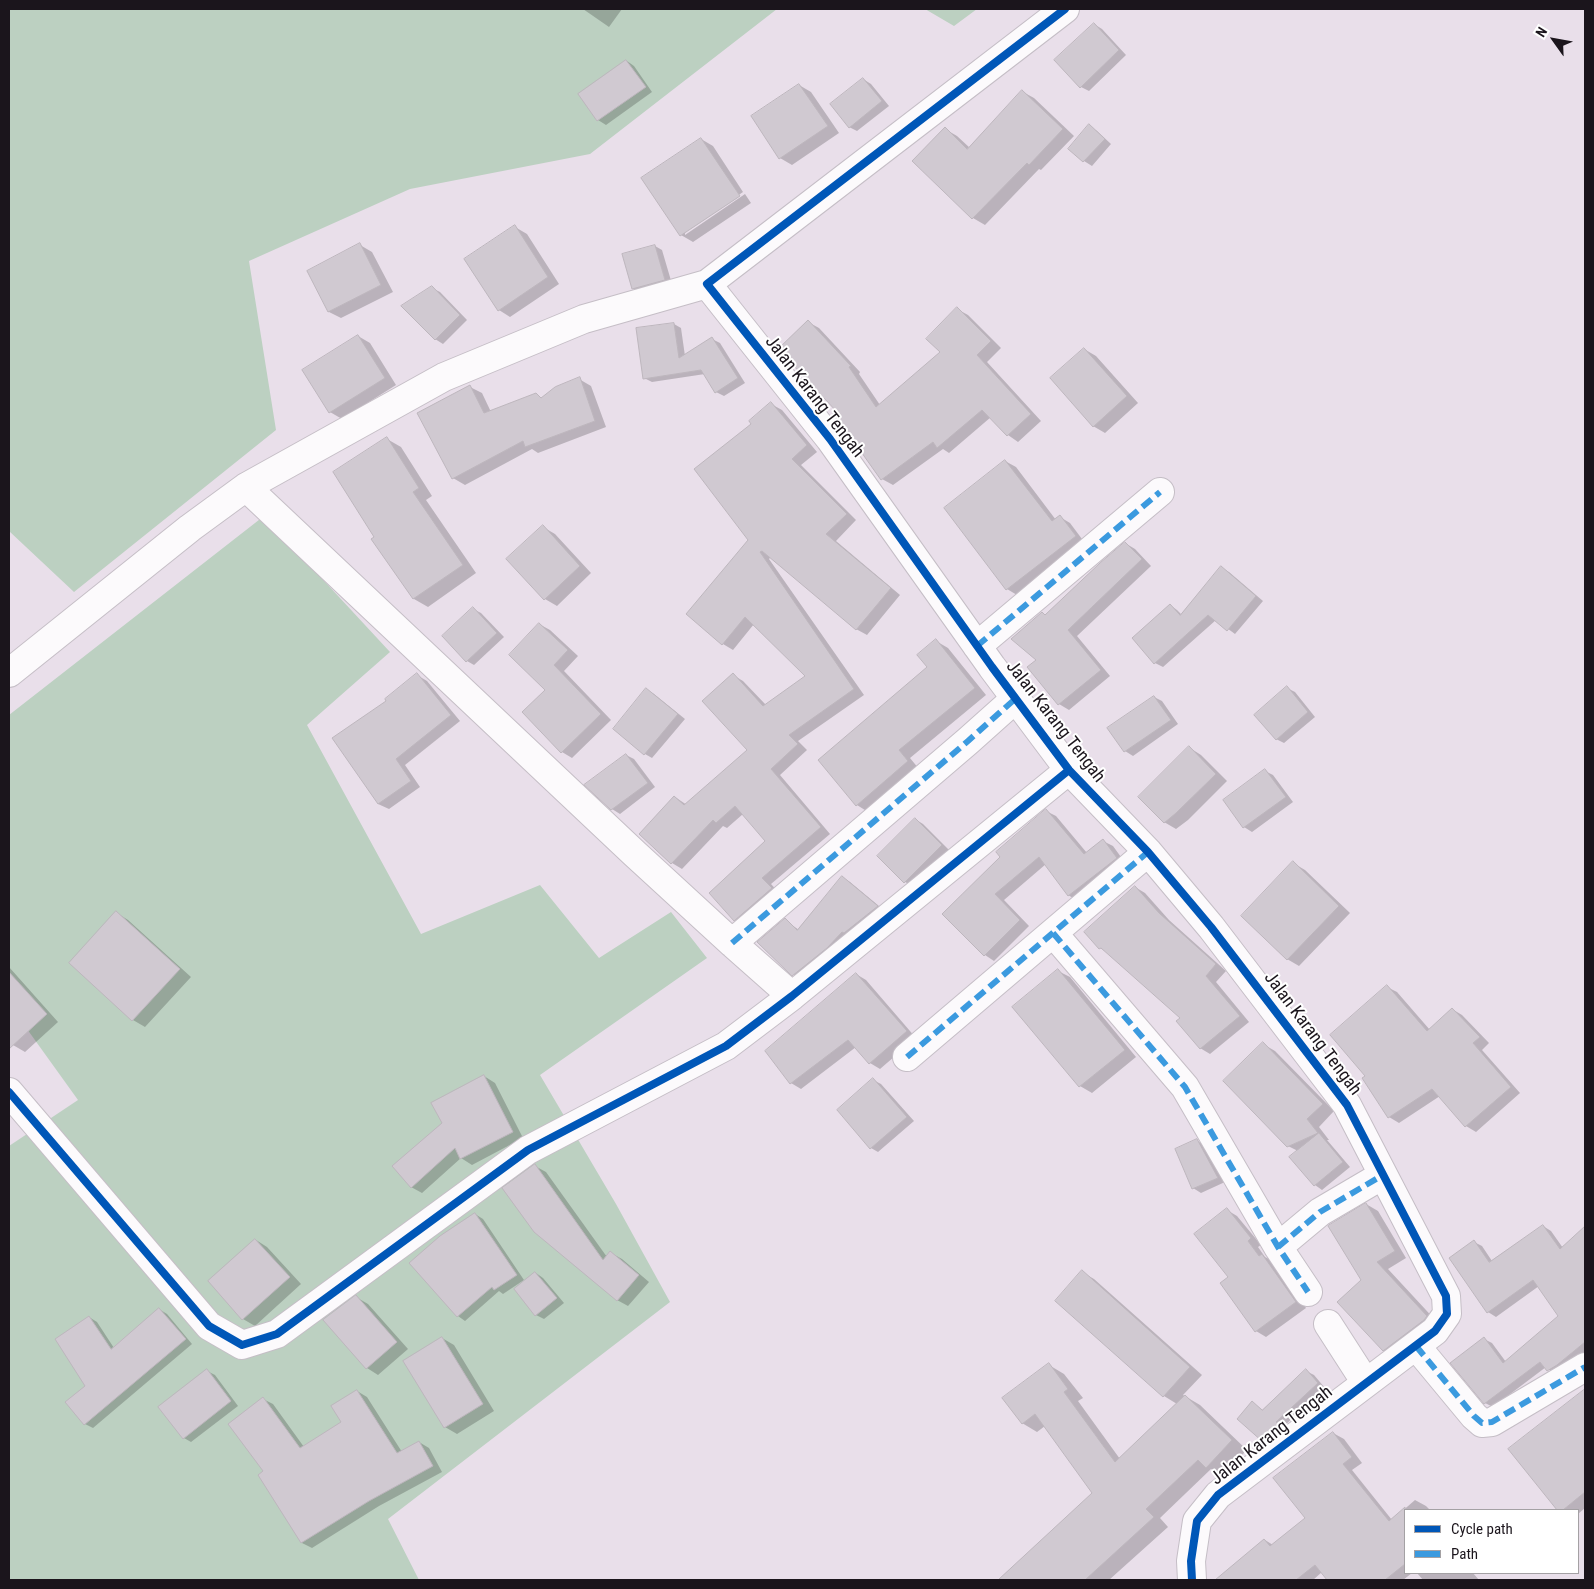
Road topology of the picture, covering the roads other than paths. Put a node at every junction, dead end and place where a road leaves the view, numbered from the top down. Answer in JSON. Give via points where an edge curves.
{"nodes":[{"id":1,"x":1065,"y":9,"type":"edge"},
{"id":2,"x":707,"y":284,"type":"junction"},
{"id":3,"x":246,"y":487,"type":"junction"},
{"id":4,"x":1160,"y":492,"type":"dead end"},
{"id":5,"x":977,"y":646,"type":"junction"},
{"id":6,"x":9,"y":673,"type":"edge"},
{"id":7,"x":1015,"y":699,"type":"junction"},
{"id":8,"x":1069,"y":770,"type":"junction"},
{"id":9,"x":1148,"y":852,"type":"junction"},
{"id":10,"x":1053,"y":933,"type":"junction"},
{"id":11,"x":732,"y":943,"type":"junction"},
{"id":12,"x":792,"y":996,"type":"junction"},
{"id":13,"x":907,"y":1057,"type":"dead end"},
{"id":14,"x":9,"y":1092,"type":"edge"},
{"id":15,"x":1383,"y":1175,"type":"junction"},
{"id":16,"x":1278,"y":1246,"type":"junction"},
{"id":17,"x":1308,"y":1292,"type":"dead end"},
{"id":18,"x":1328,"y":1324,"type":"dead end"},
{"id":19,"x":1416,"y":1346,"type":"junction"},
{"id":20,"x":1585,"y":1367,"type":"edge"},
{"id":21,"x":1366,"y":1383,"type":"junction"},
{"id":22,"x":1192,"y":1580,"type":"edge"}],
"edges":[{"from":1,"to":2,"type":"street"},
{"from":2,"to":3,"type":"street","via":[[584,319],[444,377]]},
{"from":2,"to":5,"type":"street","name":"Jalan Karang Tengah","via":[[830,439]]},
{"from":3,"to":6,"type":"street"},
{"from":3,"to":11,"type":"street"},
{"from":4,"to":5,"type":"street"},
{"from":5,"to":7,"type":"street","name":"Jalan Karang Tengah"},
{"from":7,"to":8,"type":"street","name":"Jalan Karang Tengah"},
{"from":7,"to":11,"type":"street"},
{"from":8,"to":9,"type":"street","name":"Jalan Karang Tengah"},
{"from":8,"to":12,"type":"street"},
{"from":9,"to":10,"type":"street"},
{"from":9,"to":15,"type":"street","name":"Jalan Karang Tengah","via":[[1211,927],[1347,1105]]},
{"from":10,"to":13,"type":"street"},
{"from":10,"to":16,"type":"street","via":[[1185,1087]]},
{"from":11,"to":12,"type":"street"},
{"from":12,"to":14,"type":"street","via":[[726,1046],[528,1150],[277,1334],[242,1345],[209,1326]]},
{"from":15,"to":16,"type":"street","via":[[1320,1212]]},
{"from":15,"to":19,"type":"street","name":"Jalan Karang Tengah","via":[[1446,1296],[1447,1314]]},
{"from":16,"to":17,"type":"street"},
{"from":18,"to":21,"type":"street"},
{"from":19,"to":20,"type":"street","via":[[1482,1423],[1492,1422]]},
{"from":19,"to":21,"type":"street","name":"Jalan Karang Tengah"},
{"from":21,"to":22,"type":"street","name":"Jalan Karang Tengah","via":[[1218,1495],[1197,1521],[1191,1561]]}]}
